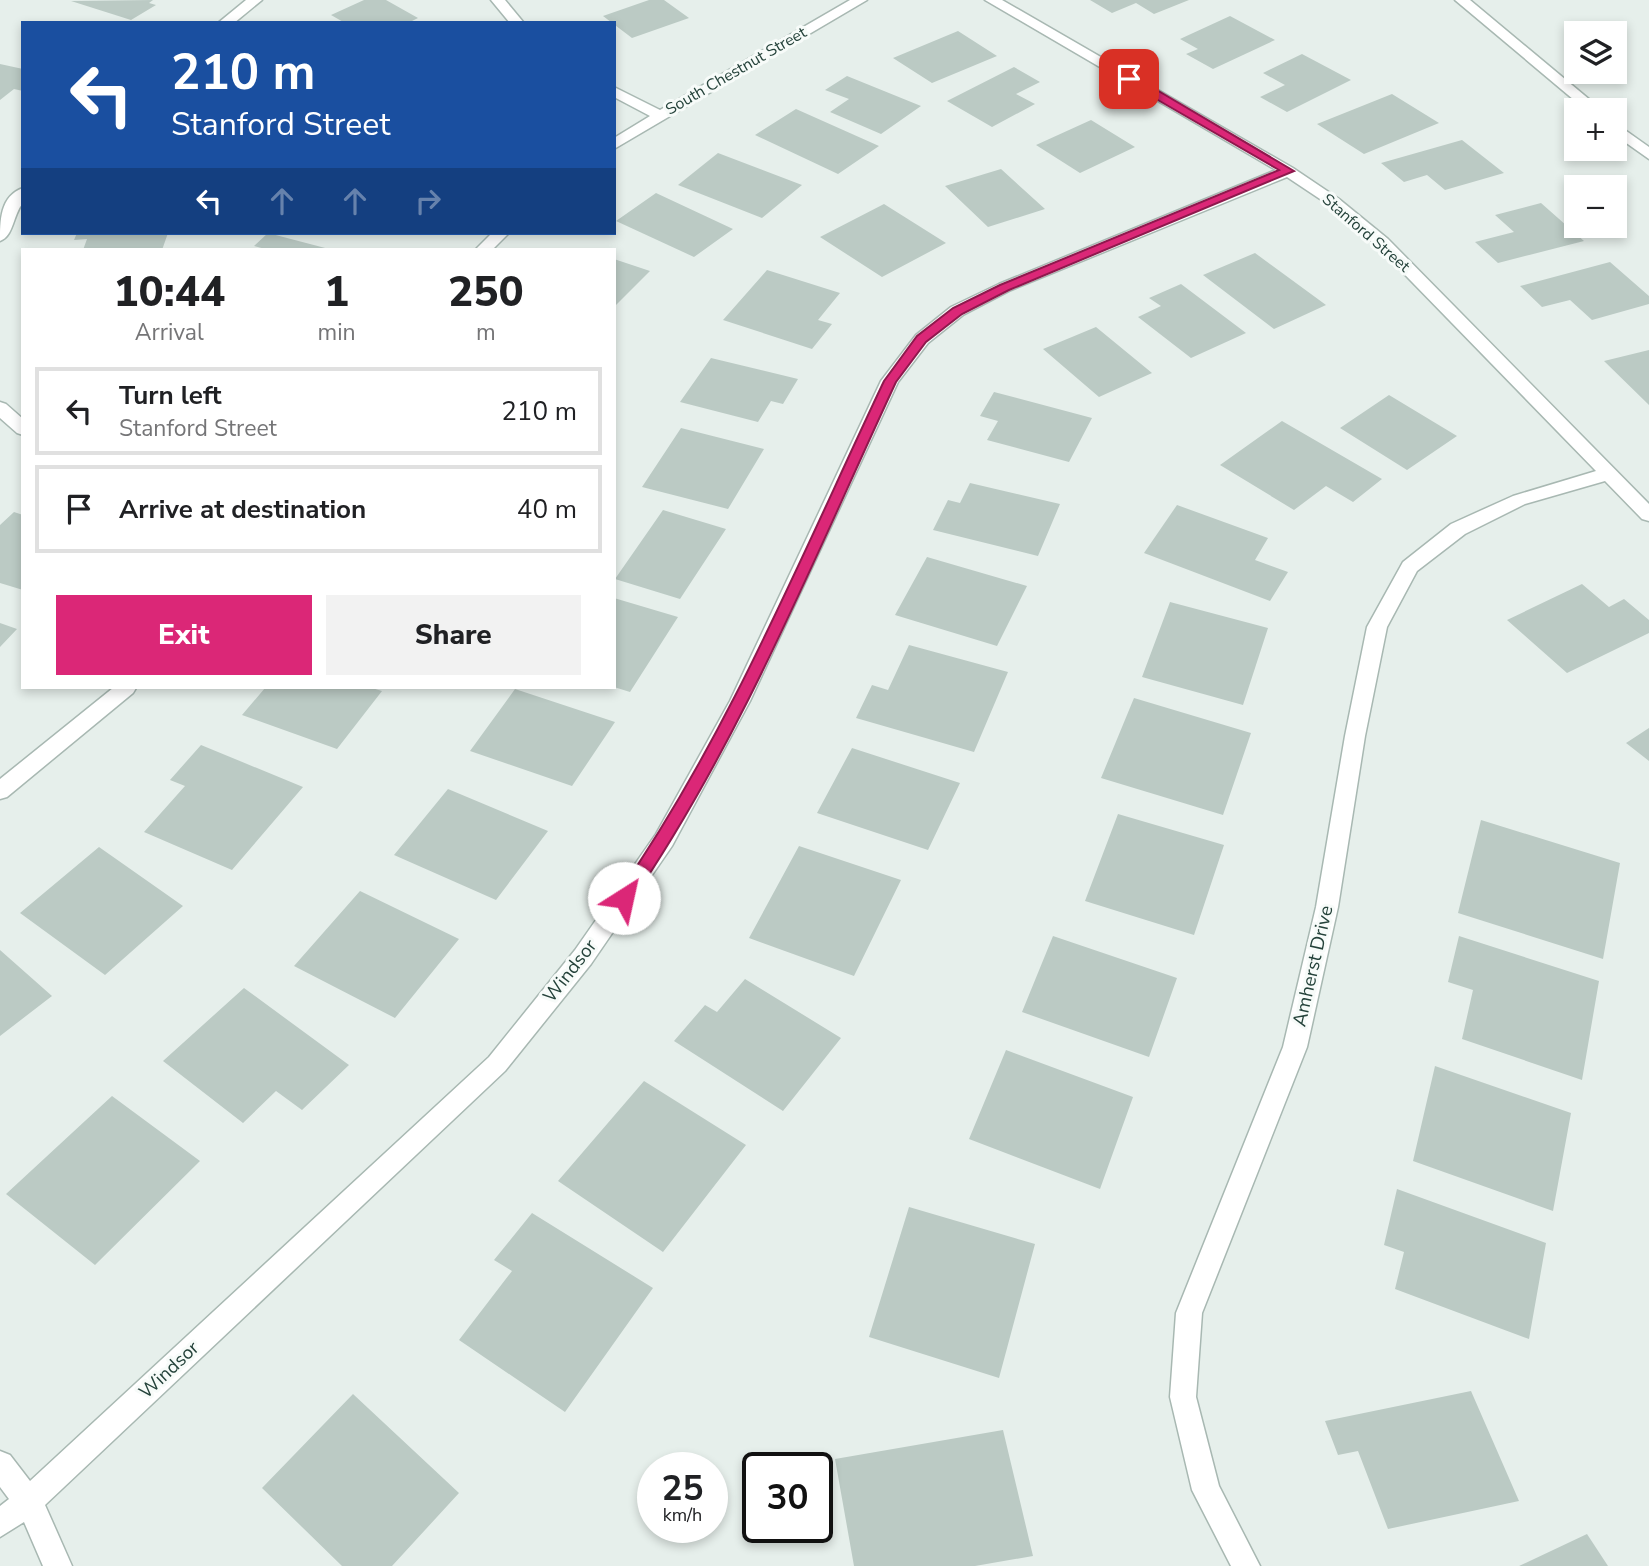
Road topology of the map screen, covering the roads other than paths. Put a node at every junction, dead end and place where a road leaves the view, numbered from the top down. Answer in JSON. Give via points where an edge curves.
{"nodes":[{"id":1,"x":256,"y":0,"type":"edge"},
{"id":2,"x":498,"y":0,"type":"edge"},
{"id":3,"x":860,"y":0,"type":"edge"},
{"id":4,"x":992,"y":0,"type":"edge"},
{"id":5,"x":1462,"y":0,"type":"edge"},
{"id":6,"x":228,"y":21,"type":"edge"},
{"id":7,"x":515,"y":21,"type":"edge"},
{"id":8,"x":616,"y":92,"type":"edge"},
{"id":9,"x":1580,"y":98,"type":"edge"},
{"id":10,"x":660,"y":116,"type":"junction"},
{"id":11,"x":1627,"y":137,"type":"edge"},
{"id":12,"x":616,"y":144,"type":"edge"},
{"id":13,"x":1649,"y":155,"type":"edge"},
{"id":14,"x":1288,"y":171,"type":"junction"},
{"id":15,"x":21,"y":195,"type":"edge"},
{"id":16,"x":5,"y":207,"type":"edge"},
{"id":17,"x":499,"y":235,"type":"edge"},
{"id":18,"x":0,"y":236,"type":"edge"},
{"id":19,"x":485,"y":248,"type":"edge"},
{"id":20,"x":0,"y":408,"type":"edge"},
{"id":21,"x":21,"y":427,"type":"edge"},
{"id":22,"x":1608,"y":474,"type":"junction"},
{"id":23,"x":1649,"y":515,"type":"edge"},
{"id":24,"x":125,"y":689,"type":"edge"},
{"id":25,"x":0,"y":791,"type":"edge"},
{"id":26,"x":0,"y":1465,"type":"edge"},
{"id":27,"x":29,"y":1501,"type":"junction"},
{"id":28,"x":0,"y":1523,"type":"edge"},
{"id":29,"x":58,"y":1566,"type":"edge"},
{"id":30,"x":1246,"y":1566,"type":"edge"}],
"edges":[{"from":1,"to":6,"type":"street"},
{"from":2,"to":7,"type":"street"},
{"from":3,"to":10,"type":"street","name":"South Chestnut Street"},
{"from":4,"to":14,"type":"street","name":"Stanford Street"},
{"from":5,"to":9,"type":"street"},
{"from":8,"to":10,"type":"street"},
{"from":10,"to":12,"type":"street","name":"South Chestnut Street"},
{"from":11,"to":13,"type":"street"},
{"from":14,"to":22,"type":"street","name":"Stanford Street","via":[[1382,242]]},
{"from":14,"to":27,"type":"street","name":"Windsor","via":[[1005,287],[957,311],[922,339],[890,381],[740,701],[664,840],[583,957],[497,1064]]},
{"from":15,"to":16,"type":"street"},
{"from":16,"to":18,"type":"street"},
{"from":17,"to":19,"type":"street"},
{"from":20,"to":21,"type":"street"},
{"from":22,"to":23,"type":"street","name":"Stanford Street"},
{"from":22,"to":30,"type":"street","name":"Amherst Drive","via":[[1519,499],[1458,529],[1410,567],[1377,627],[1327,907],[1295,1047],[1189,1314],[1183,1397],[1206,1490]]},
{"from":24,"to":25,"type":"street"},
{"from":26,"to":27,"type":"street"},
{"from":27,"to":28,"type":"street","name":"Windsor"},
{"from":27,"to":29,"type":"street"}]}
